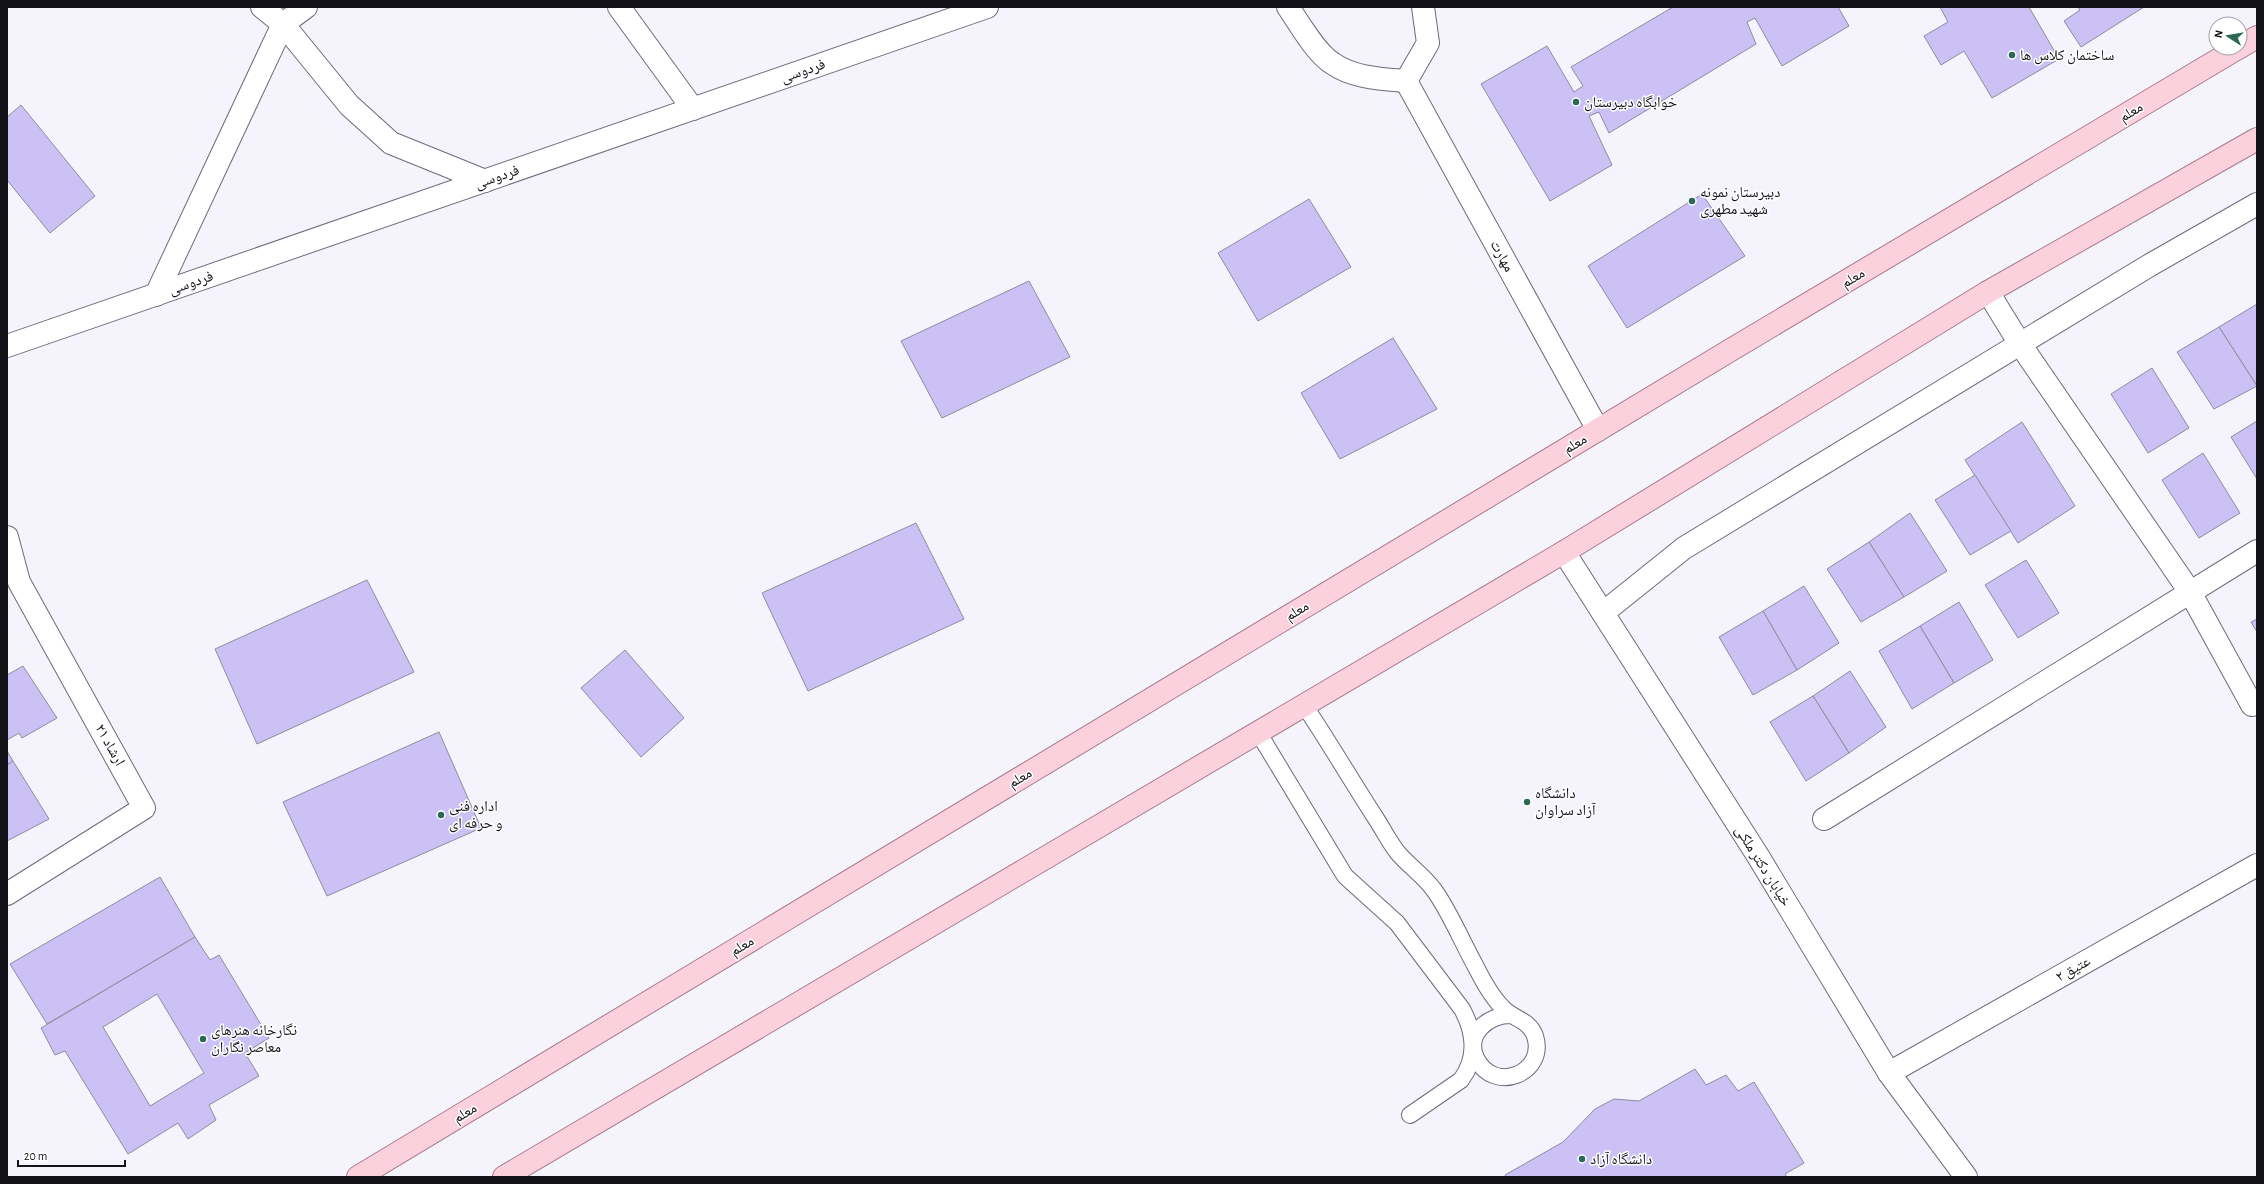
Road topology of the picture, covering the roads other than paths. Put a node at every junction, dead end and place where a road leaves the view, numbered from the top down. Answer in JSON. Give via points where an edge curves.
{"nodes":[{"id":1,"x":262,"y":7,"type":"edge"},
{"id":2,"x":306,"y":7,"type":"edge"},
{"id":3,"x":619,"y":7,"type":"edge"},
{"id":4,"x":987,"y":7,"type":"edge"},
{"id":5,"x":1288,"y":7,"type":"edge"},
{"id":6,"x":1423,"y":7,"type":"edge"},
{"id":7,"x":960,"y":11,"type":"edge"},
{"id":8,"x":284,"y":24,"type":"junction"},
{"id":9,"x":2257,"y":37,"type":"edge"},
{"id":10,"x":2248,"y":42,"type":"edge"},
{"id":11,"x":2224,"y":56,"type":"edge"},
{"id":12,"x":1406,"y":81,"type":"junction"},
{"id":13,"x":693,"y":109,"type":"junction"},
{"id":14,"x":2257,"y":140,"type":"edge"},
{"id":15,"x":485,"y":181,"type":"junction"},
{"id":16,"x":2257,"y":204,"type":"edge"},
{"id":17,"x":1988,"y":292,"type":"junction"},
{"id":18,"x":156,"y":295,"type":"junction"},
{"id":19,"x":2020,"y":344,"type":"junction"},
{"id":20,"x":7,"y":346,"type":"edge"},
{"id":21,"x":1598,"y":430,"type":"junction"},
{"id":22,"x":7,"y":537,"type":"edge"},
{"id":23,"x":2257,"y":551,"type":"edge"},
{"id":24,"x":1564,"y":552,"type":"junction"},
{"id":25,"x":13,"y":586,"type":"edge"},
{"id":26,"x":2190,"y":592,"type":"junction"},
{"id":27,"x":1603,"y":612,"type":"junction"},
{"id":28,"x":1304,"y":705,"type":"junction"},
{"id":29,"x":2252,"y":705,"type":"dead end"},
{"id":30,"x":1258,"y":732,"type":"junction"},
{"id":31,"x":1824,"y":819,"type":"dead end"},
{"id":32,"x":2257,"y":865,"type":"edge"},
{"id":33,"x":7,"y":894,"type":"edge"},
{"id":34,"x":1510,"y":1016,"type":"junction"},
{"id":35,"x":1474,"y":1047,"type":"junction"},
{"id":36,"x":1889,"y":1073,"type":"junction"},
{"id":37,"x":1496,"y":1076,"type":"junction"},
{"id":38,"x":1461,"y":1080,"type":"junction"},
{"id":39,"x":1410,"y":1114,"type":"dead end"},
{"id":40,"x":358,"y":1177,"type":"edge"},
{"id":41,"x":504,"y":1177,"type":"edge"},
{"id":42,"x":1966,"y":1177,"type":"edge"}],
"edges":[{"from":1,"to":8,"type":"street"},
{"from":2,"to":8,"type":"street"},
{"from":3,"to":13,"type":"street"},
{"from":4,"to":7,"type":"street","name":"فردوسی"},
{"from":5,"to":12,"type":"street","via":[[1310,39],[1331,63],[1356,75]]},
{"from":6,"to":12,"type":"street","via":[[1428,43]]},
{"from":7,"to":13,"type":"street","name":"فردوسی"},
{"from":8,"to":15,"type":"street","via":[[348,105],[391,143]]},
{"from":8,"to":18,"type":"street"},
{"from":9,"to":10,"type":"main road","name":"معلم"},
{"from":11,"to":21,"type":"main road","name":"معلم"},
{"from":12,"to":21,"type":"street","name":"مهارت"},
{"from":13,"to":15,"type":"street","name":"فردوسی"},
{"from":14,"to":17,"type":"main road"},
{"from":15,"to":18,"type":"street","name":"فردوسی"},
{"from":16,"to":19,"type":"street"},
{"from":17,"to":19,"type":"street"},
{"from":17,"to":24,"type":"main road"},
{"from":18,"to":20,"type":"street","name":"فردوسی"},
{"from":19,"to":26,"type":"street"},
{"from":19,"to":27,"type":"street","via":[[1684,548]]},
{"from":21,"to":40,"type":"main road","name":"معلم"},
{"from":22,"to":25,"type":"street","name":"ارشاد ۲۱"},
{"from":23,"to":26,"type":"street"},
{"from":24,"to":27,"type":"street","name":"خیابان دکتر ملکی"},
{"from":24,"to":28,"type":"main road"},
{"from":25,"to":33,"type":"street","name":"ارشاد ۲۱","via":[[144,808]]},
{"from":26,"to":29,"type":"street"},
{"from":26,"to":31,"type":"street"},
{"from":27,"to":36,"type":"street","name":"خیابان دکتر ملکی","via":[[1758,856]]},
{"from":28,"to":30,"type":"main road"},
{"from":28,"to":34,"type":"lane","via":[[1398,853],[1434,890],[1486,986]]},
{"from":30,"to":35,"type":"lane","via":[[1345,876],[1397,923],[1462,1009],[1469,1023]]},
{"from":30,"to":41,"type":"main road"},
{"from":32,"to":36,"type":"street","name":"عتیق ۲"},
{"from":34,"to":35,"type":"lane","via":[[1500,1015],[1481,1026]]},
{"from":34,"to":37,"type":"lane","via":[[1521,1019],[1535,1035],[1535,1056],[1523,1072],[1505,1078]]},
{"from":35,"to":37,"type":"lane","via":[[1480,1065]]},
{"from":35,"to":38,"type":"lane"},
{"from":36,"to":42,"type":"street","name":"خیابان دکتر ملکی"},
{"from":37,"to":38,"type":"lane","via":[[1481,1075]]},
{"from":38,"to":39,"type":"lane"}]}
